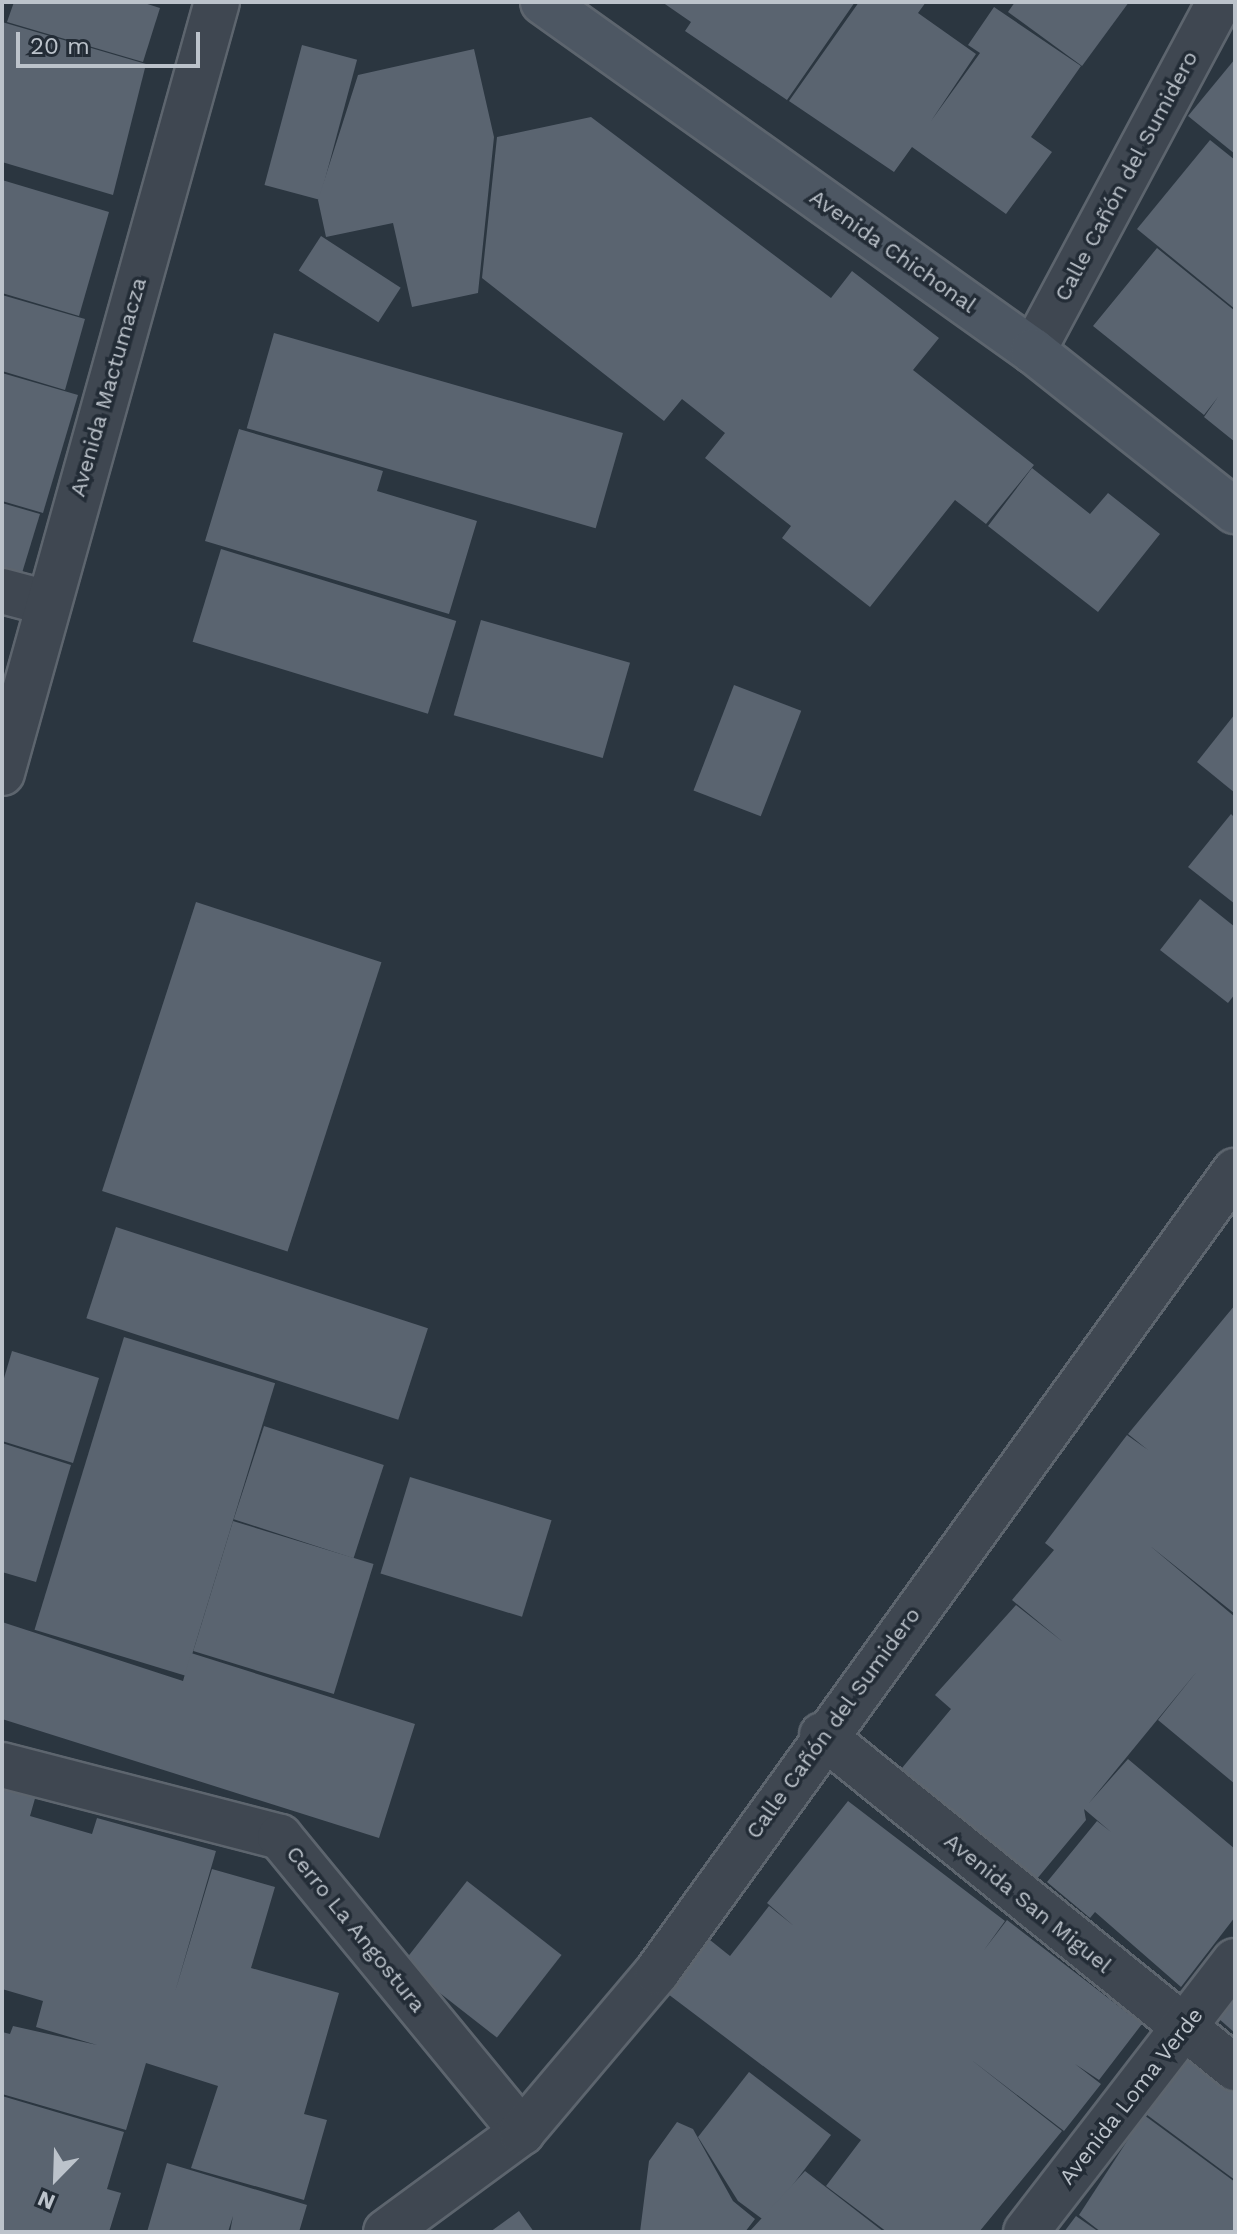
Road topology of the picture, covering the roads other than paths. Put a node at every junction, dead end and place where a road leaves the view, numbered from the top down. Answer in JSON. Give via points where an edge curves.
{"nodes":[{"id":1,"x":217,"y":2,"type":"edge"},
{"id":2,"x":543,"y":2,"type":"edge"},
{"id":3,"x":1219,"y":2,"type":"edge"},
{"id":4,"x":1033,"y":351,"type":"junction"},
{"id":5,"x":1235,"y":511,"type":"edge"},
{"id":6,"x":2,"y":591,"type":"edge"},
{"id":7,"x":47,"y":603,"type":"junction"},
{"id":8,"x":2,"y":773,"type":"edge"},
{"id":9,"x":1235,"y":1171,"type":"edge"},
{"id":10,"x":822,"y":1735,"type":"junction"},
{"id":11,"x":2,"y":1765,"type":"edge"},
{"id":12,"x":1235,"y":1961,"type":"edge"},
{"id":13,"x":1182,"y":2029,"type":"junction"},
{"id":14,"x":1235,"y":2068,"type":"edge"},
{"id":15,"x":522,"y":2132,"type":"junction"},
{"id":16,"x":386,"y":2232,"type":"edge"},
{"id":17,"x":1026,"y":2232,"type":"edge"}],
"edges":[{"from":1,"to":7,"type":"street","name":"Avenida Mactumacza"},
{"from":2,"to":4,"type":"street","name":"Avenida Chichonal"},
{"from":3,"to":4,"type":"street","name":"Calle Cañón del Sumidero"},
{"from":4,"to":5,"type":"street","name":"Avenida Chichonal"},
{"from":6,"to":7,"type":"street"},
{"from":7,"to":8,"type":"street","name":"Avenida Mactumacza"},
{"from":9,"to":10,"type":"street","name":"Calle Cañón del Sumidero"},
{"from":10,"to":13,"type":"street","name":"Avenida San Miguel"},
{"from":10,"to":15,"type":"street","name":"Calle Cañón del Sumidero","via":[[657,1972]]},
{"from":11,"to":15,"type":"street","name":"Cerro La Angostura","via":[[280,1837]]},
{"from":12,"to":13,"type":"street","name":"Avenida Loma Verde"},
{"from":13,"to":14,"type":"street","name":"Avenida San Miguel"},
{"from":13,"to":17,"type":"street","name":"Avenida Loma Verde"},
{"from":15,"to":16,"type":"street","name":"Calle Cañón del Sumidero"}]}
